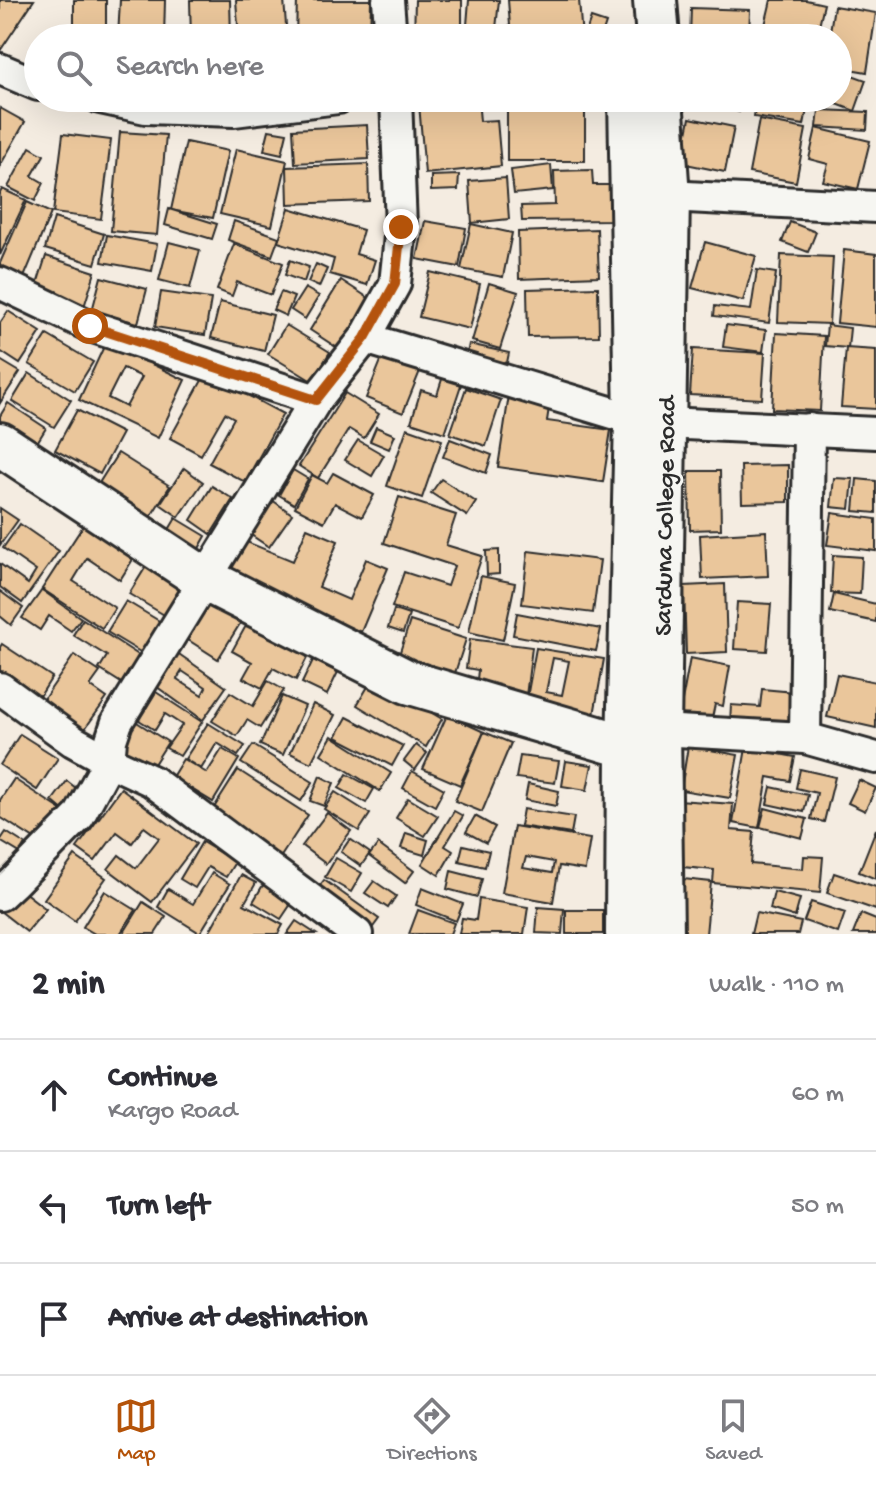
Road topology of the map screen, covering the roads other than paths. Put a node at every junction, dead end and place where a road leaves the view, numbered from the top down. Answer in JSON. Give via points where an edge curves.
{"nodes":[{"id":1,"x":388,"y":0,"type":"edge"},
{"id":2,"x":390,"y":24,"type":"edge"},
{"id":3,"x":0,"y":69,"type":"edge"},
{"id":4,"x":24,"y":79,"type":"edge"},
{"id":5,"x":397,"y":112,"type":"edge"},
{"id":6,"x":631,"y":112,"type":"edge"},
{"id":7,"x":662,"y":112,"type":"edge"},
{"id":8,"x":668,"y":196,"type":"junction"},
{"id":9,"x":876,"y":207,"type":"edge"},
{"id":10,"x":0,"y":283,"type":"edge"},
{"id":11,"x":365,"y":338,"type":"junction"},
{"id":12,"x":316,"y":400,"type":"junction"},
{"id":13,"x":651,"y":421,"type":"junction"},
{"id":14,"x":809,"y":429,"type":"junction"},
{"id":15,"x":876,"y":433,"type":"edge"},
{"id":16,"x":0,"y":444,"type":"edge"},
{"id":17,"x":204,"y":579,"type":"junction"},
{"id":18,"x":0,"y":688,"type":"edge"},
{"id":19,"x":805,"y":738,"type":"junction"},
{"id":20,"x":644,"y":739,"type":"junction"},
{"id":21,"x":876,"y":758,"type":"edge"},
{"id":22,"x":109,"y":761,"type":"junction"},
{"id":23,"x":0,"y":895,"type":"edge"},
{"id":24,"x":357,"y":934,"type":"edge"},
{"id":25,"x":627,"y":934,"type":"edge"},
{"id":26,"x":662,"y":934,"type":"edge"}],
"edges":[{"from":1,"to":2,"type":"street"},
{"from":3,"to":4,"type":"street"},
{"from":5,"to":11,"type":"street","via":[[401,227],[395,284]]},
{"from":6,"to":13,"type":"street","name":"Sarduna College Road"},
{"from":7,"to":8,"type":"street","name":"Sarduna College Road"},
{"from":8,"to":9,"type":"street"},
{"from":8,"to":13,"type":"street","name":"Sarduna College Road"},
{"from":10,"to":12,"type":"street","via":[[90,326]]},
{"from":11,"to":12,"type":"street"},
{"from":11,"to":13,"type":"street"},
{"from":12,"to":17,"type":"street"},
{"from":13,"to":14,"type":"street"},
{"from":13,"to":20,"type":"street","name":"Sarduna College Road"},
{"from":14,"to":15,"type":"street"},
{"from":14,"to":19,"type":"street"},
{"from":16,"to":17,"type":"street"},
{"from":17,"to":20,"type":"street","via":[[408,682]]},
{"from":17,"to":22,"type":"street","via":[[117,722]]},
{"from":18,"to":22,"type":"street"},
{"from":19,"to":20,"type":"street"},
{"from":19,"to":21,"type":"street"},
{"from":20,"to":25,"type":"street","name":"Sarduna College Road"},
{"from":20,"to":26,"type":"street","name":"Sarduna College Road"},
{"from":22,"to":23,"type":"street","via":[[79,816]]},
{"from":22,"to":24,"type":"street","via":[[152,781]]}]}
